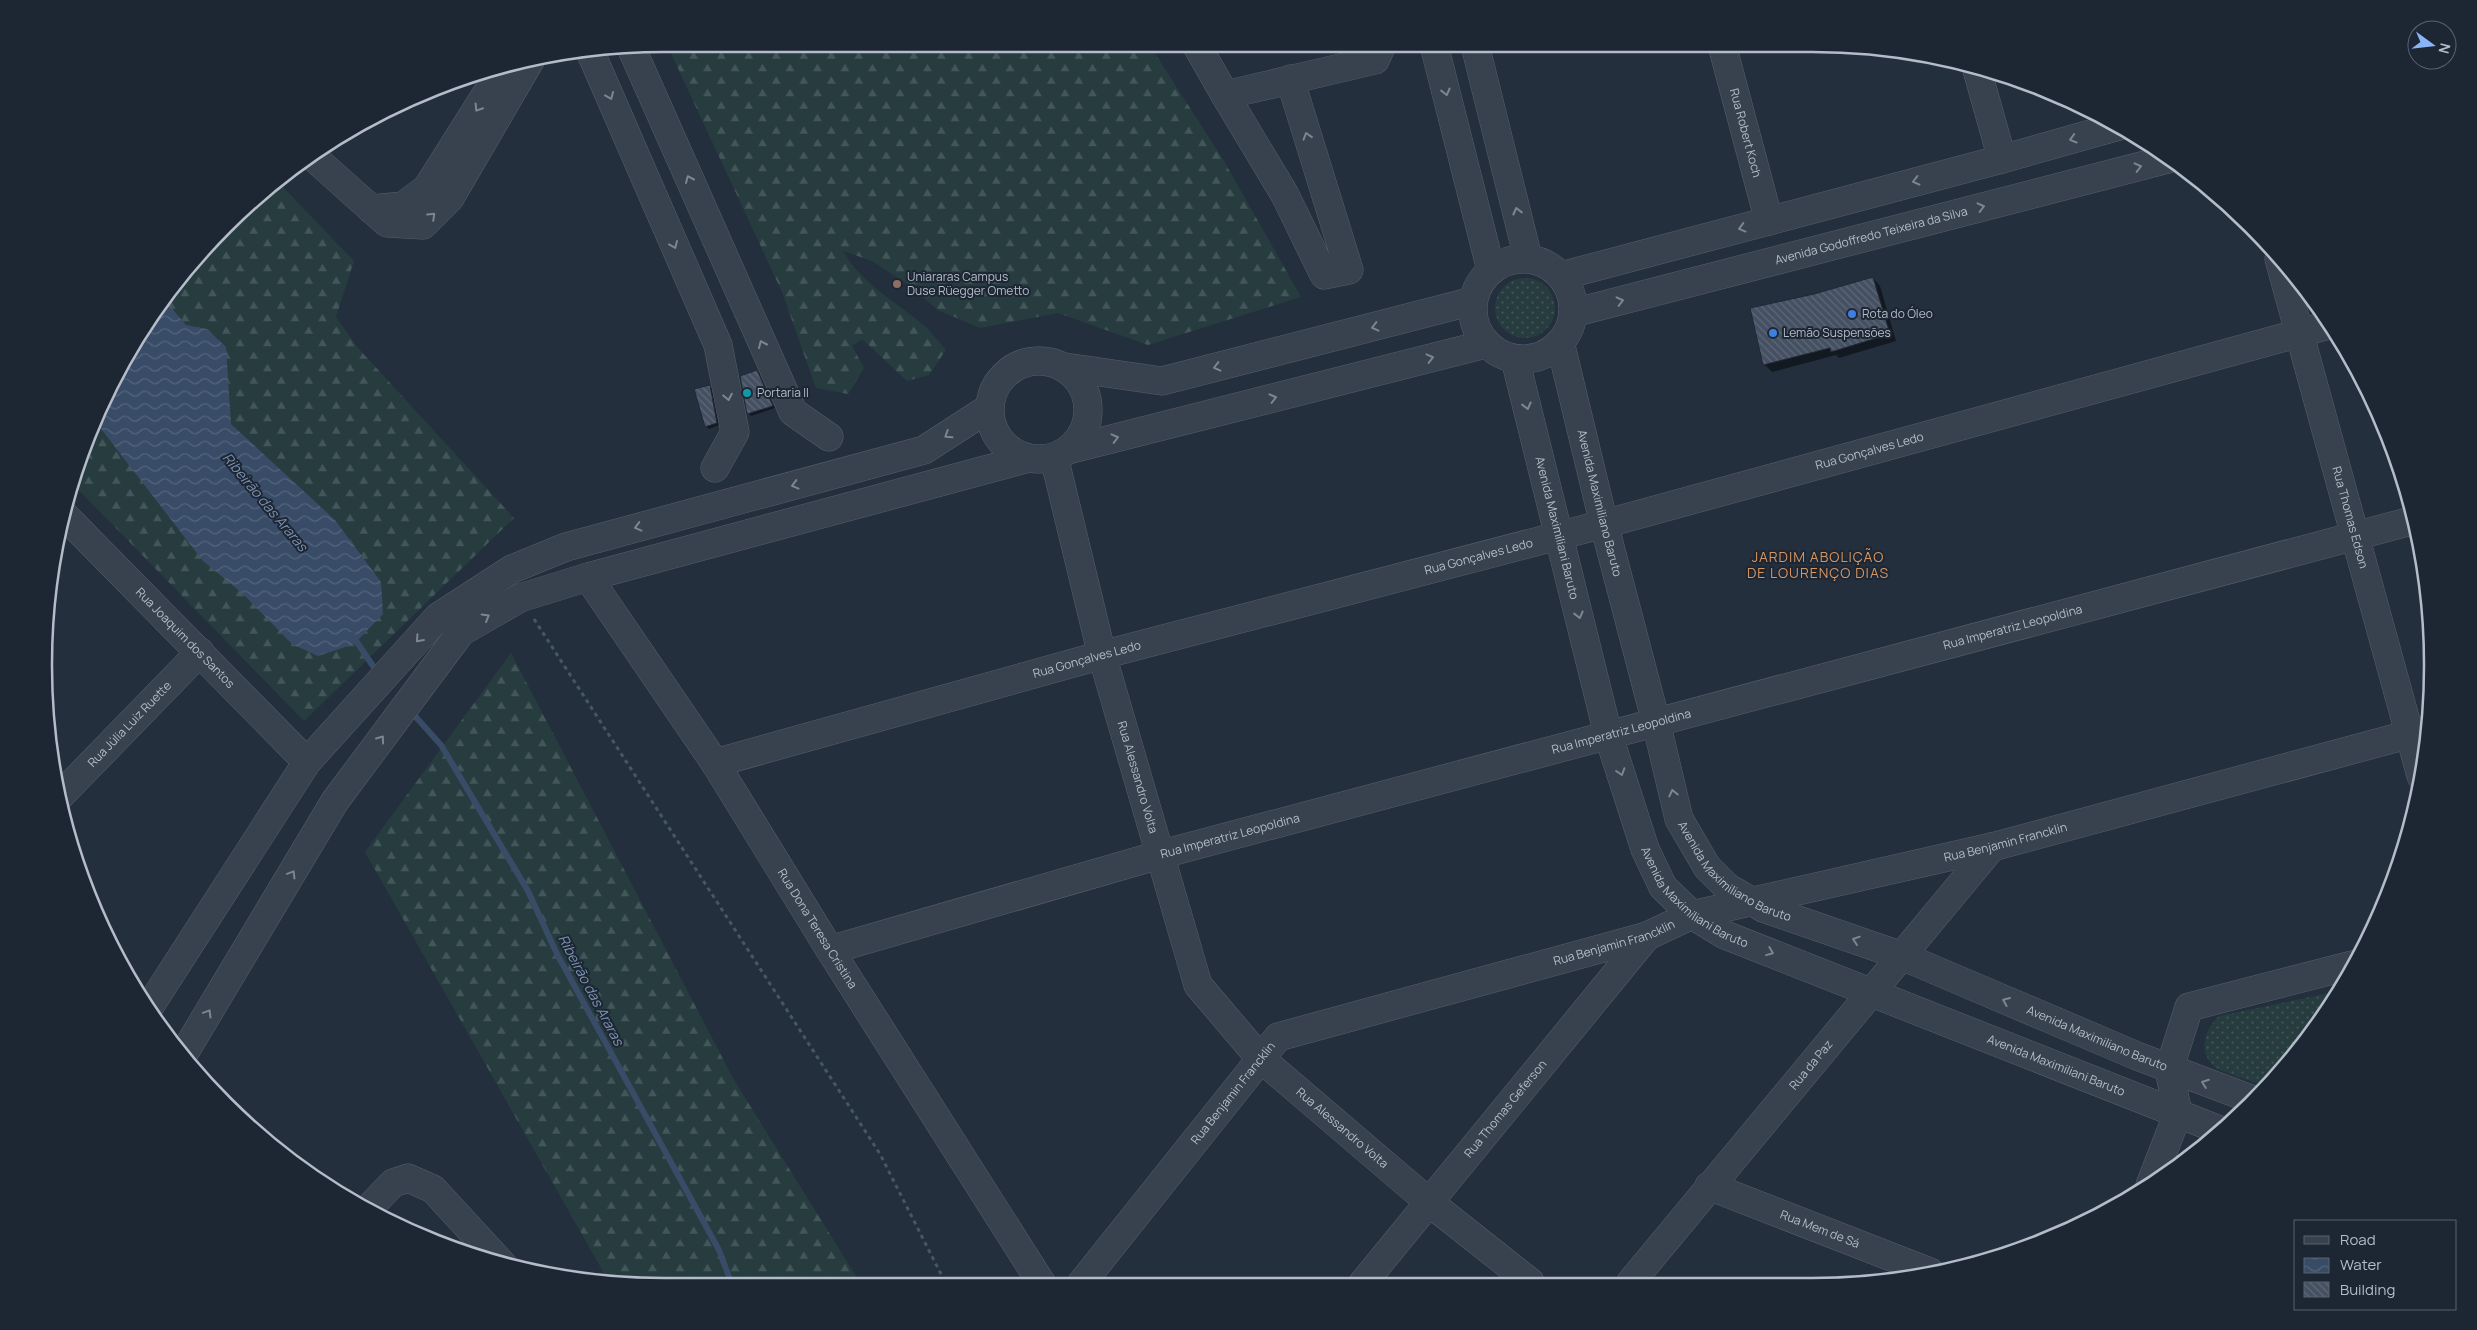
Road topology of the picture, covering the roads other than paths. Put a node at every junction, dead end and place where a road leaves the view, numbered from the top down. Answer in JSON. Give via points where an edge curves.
{"nodes":[{"id":1,"x":1200,"y":52,"type":"edge"},
{"id":2,"x":1378,"y":52,"type":"edge"},
{"id":3,"x":1436,"y":52,"type":"edge"},
{"id":4,"x":1477,"y":52,"type":"edge"},
{"id":5,"x":1724,"y":52,"type":"edge"},
{"id":6,"x":634,"y":54,"type":"edge"},
{"id":7,"x":593,"y":57,"type":"edge"},
{"id":8,"x":525,"y":69,"type":"edge"},
{"id":9,"x":1979,"y":75,"type":"edge"},
{"id":10,"x":498,"y":76,"type":"edge"},
{"id":11,"x":1290,"y":79,"type":"junction"},
{"id":12,"x":1225,"y":96,"type":"junction"},
{"id":13,"x":2107,"y":129,"type":"edge"},
{"id":14,"x":2002,"y":159,"type":"junction"},
{"id":15,"x":318,"y":161,"type":"edge"},
{"id":16,"x":2159,"y":161,"type":"edge"},
{"id":17,"x":1322,"y":183,"type":"junction"},
{"id":18,"x":1285,"y":195,"type":"junction"},
{"id":19,"x":379,"y":216,"type":"junction"},
{"id":20,"x":1769,"y":221,"type":"junction"},
{"id":21,"x":1338,"y":230,"type":"junction"},
{"id":22,"x":1308,"y":241,"type":"junction"},
{"id":23,"x":1528,"y":258,"type":"junction"},
{"id":24,"x":1491,"y":270,"type":"junction"},
{"id":25,"x":2282,"y":272,"type":"edge"},
{"id":26,"x":1561,"y":276,"type":"junction"},
{"id":27,"x":1473,"y":301,"type":"junction"},
{"id":28,"x":1573,"y":313,"type":"junction"},
{"id":29,"x":2322,"y":327,"type":"edge"},
{"id":30,"x":2299,"y":334,"type":"junction"},
{"id":31,"x":1560,"y":342,"type":"junction"},
{"id":32,"x":1486,"y":344,"type":"junction"},
{"id":33,"x":1516,"y":359,"type":"junction"},
{"id":34,"x":1065,"y":367,"type":"junction"},
{"id":35,"x":989,"y":408,"type":"junction"},
{"id":36,"x":829,"y":437,"type":"dead end"},
{"id":37,"x":1051,"y":455,"type":"junction"},
{"id":38,"x":715,"y":468,"type":"dead end"},
{"id":39,"x":70,"y":521,"type":"edge"},
{"id":40,"x":2408,"y":522,"type":"edge"},
{"id":41,"x":1604,"y":524,"type":"junction"},
{"id":42,"x":1559,"y":534,"type":"junction"},
{"id":43,"x":2356,"y":537,"type":"junction"},
{"id":44,"x":588,"y":577,"type":"junction"},
{"id":45,"x":200,"y":652,"type":"junction"},
{"id":46,"x":1102,"y":655,"type":"junction"},
{"id":47,"x":1656,"y":722,"type":"junction"},
{"id":48,"x":2420,"y":731,"type":"edge"},
{"id":49,"x":1608,"y":734,"type":"junction"},
{"id":50,"x":307,"y":762,"type":"junction"},
{"id":51,"x":715,"y":763,"type":"junction"},
{"id":52,"x":65,"y":790,"type":"edge"},
{"id":53,"x":1992,"y":847,"type":"junction"},
{"id":54,"x":1159,"y":856,"type":"junction"},
{"id":55,"x":1753,"y":902,"type":"junction"},
{"id":56,"x":1692,"y":915,"type":"junction"},
{"id":57,"x":1647,"y":936,"type":"junction"},
{"id":58,"x":830,"y":950,"type":"junction"},
{"id":59,"x":1902,"y":956,"type":"junction"},
{"id":60,"x":2344,"y":967,"type":"edge"},
{"id":61,"x":1870,"y":992,"type":"junction"},
{"id":62,"x":153,"y":1001,"type":"edge"},
{"id":63,"x":187,"y":1048,"type":"edge"},
{"id":64,"x":1260,"y":1058,"type":"junction"},
{"id":65,"x":2170,"y":1070,"type":"junction"},
{"id":66,"x":2246,"y":1097,"type":"edge"},
{"id":67,"x":2178,"y":1113,"type":"junction"},
{"id":68,"x":2214,"y":1128,"type":"edge"},
{"id":69,"x":2155,"y":1172,"type":"edge"},
{"id":70,"x":1709,"y":1186,"type":"junction"},
{"id":71,"x":373,"y":1203,"type":"edge"},
{"id":72,"x":1430,"y":1203,"type":"junction"},
{"id":73,"x":491,"y":1252,"type":"edge"},
{"id":74,"x":1919,"y":1268,"type":"edge"},
{"id":75,"x":1038,"y":1278,"type":"edge"},
{"id":76,"x":1087,"y":1278,"type":"edge"},
{"id":77,"x":1367,"y":1278,"type":"edge"},
{"id":78,"x":1525,"y":1278,"type":"edge"},
{"id":79,"x":1634,"y":1278,"type":"edge"}],
"edges":[{"from":1,"to":12,"type":"street"},
{"from":2,"to":11,"type":"street","via":[[1375,60]]},
{"from":3,"to":24,"type":"street","one_way":true},
{"from":23,"to":4,"type":"street","one_way":true},
{"from":5,"to":20,"type":"street","name":"Rua Robert Koch"},
{"from":36,"to":6,"type":"street","one_way":true,"via":[[792,412]]},
{"from":7,"to":38,"type":"street","one_way":true,"via":[[718,345],[735,432]]},
{"from":19,"to":8,"type":"street","one_way":true,"via":[[423,225],[450,198]]},
{"from":9,"to":14,"type":"street"},
{"from":10,"to":19,"type":"street","one_way":true,"via":[[427,188],[403,206]]},
{"from":11,"to":12,"type":"street"},
{"from":17,"to":11,"type":"street","one_way":true},
{"from":12,"to":18,"type":"street"},
{"from":13,"to":14,"type":"street","one_way":true},
{"from":14,"to":20,"type":"street","one_way":true},
{"from":15,"to":19,"type":"street"},
{"from":28,"to":16,"type":"street","name":"Avenida Godoffredo Teixeira da Silva","one_way":true},
{"from":17,"to":18,"type":"street"},
{"from":17,"to":21,"type":"street"},
{"from":18,"to":22,"type":"street"},
{"from":20,"to":26,"type":"street","one_way":true},
{"from":21,"to":22,"type":"street"},
{"from":21,"to":22,"type":"street","via":[[1349,270],[1324,275]]},
{"from":23,"to":24,"type":"street","via":[[1509,260]]},
{"from":23,"to":26,"type":"street","via":[[1541,261]]},
{"from":24,"to":27,"type":"street","via":[[1482,279]]},
{"from":25,"to":30,"type":"street","name":"Rua Thomas Edson"},
{"from":26,"to":28,"type":"street","via":[[1571,293]]},
{"from":27,"to":32,"type":"street","via":[[1474,324]]},
{"from":27,"to":34,"type":"street","one_way":true,"via":[[1162,381]]},
{"from":28,"to":31,"type":"street","via":[[1569,329]]},
{"from":29,"to":30,"type":"street","name":"Rua Gonçalves Ledo"},
{"from":30,"to":41,"type":"street","name":"Rua Gonçalves Ledo"},
{"from":30,"to":43,"type":"street","name":"Rua Thomas Edson"},
{"from":31,"to":33,"type":"street","via":[[1540,356]]},
{"from":31,"to":41,"type":"street","name":"Avenida Maximiliano Baruto"},
{"from":32,"to":33,"type":"street","via":[[1500,354]]},
{"from":37,"to":32,"type":"street","one_way":true},
{"from":33,"to":42,"type":"street","name":"Avenida Maximiliani Baruto","one_way":true},
{"from":34,"to":35,"type":"street","via":[[1032,360],[1015,366],[1002,376],[992,391]]},
{"from":34,"to":37,"type":"street","via":[[1078,378],[1086,394],[1086,424],[1079,438]]},
{"from":35,"to":37,"type":"street","via":[[998,439],[1010,450]]},
{"from":35,"to":50,"type":"street","one_way":true,"via":[[924,450],[566,547],[512,569],[438,617]]},
{"from":37,"to":44,"type":"street"},
{"from":37,"to":46,"type":"street","name":"Rua Alessandro Volta"},
{"from":39,"to":45,"type":"street","name":"Rua Joaquim dos Santos"},
{"from":40,"to":43,"type":"street","name":"Rua Imperatriz Leopoldina"},
{"from":41,"to":42,"type":"street","name":"Rua Gonçalves Ledo"},
{"from":41,"to":47,"type":"street","name":"Avenida Maximiliano Baruto"},
{"from":42,"to":46,"type":"street","name":"Rua Gonçalves Ledo"},
{"from":42,"to":49,"type":"street","name":"Avenida Maximiliani Baruto","one_way":true},
{"from":43,"to":47,"type":"street","name":"Rua Imperatriz Leopoldina"},
{"from":43,"to":48,"type":"street","name":"Rua Thomas Edson"},
{"from":44,"to":51,"type":"street","name":"Rua Dona Teresa Cristina"},
{"from":63,"to":44,"type":"street","one_way":true,"via":[[341,793],[461,632],[520,598]]},
{"from":45,"to":50,"type":"street","name":"Rua Joaquim dos Santos"},
{"from":45,"to":52,"type":"street","name":"Rua Júlia Luiz Ruette"},
{"from":46,"to":51,"type":"street","name":"Rua Gonçalves Ledo"},
{"from":46,"to":54,"type":"street","name":"Rua Alessandro Volta"},
{"from":47,"to":49,"type":"street","name":"Rua Imperatriz Leopoldina"},
{"from":55,"to":47,"type":"street","name":"Avenida Maximiliano Baruto","one_way":true,"via":[[1727,887],[1707,868],[1680,819]]},
{"from":48,"to":53,"type":"street","name":"Rua Benjamin Francklin"},
{"from":49,"to":54,"type":"street","name":"Rua Imperatriz Leopoldina"},
{"from":49,"to":56,"type":"street","name":"Avenida Maximiliani Baruto","one_way":true,"via":[[1646,849],[1663,887]]},
{"from":50,"to":62,"type":"street"},
{"from":51,"to":58,"type":"street","name":"Rua Dona Teresa Cristina"},
{"from":53,"to":55,"type":"street","name":"Rua Benjamin Francklin"},
{"from":53,"to":59,"type":"street","name":"Rua da Paz"},
{"from":54,"to":58,"type":"street","name":"Rua Imperatriz Leopoldina"},
{"from":54,"to":64,"type":"street","name":"Rua Alessandro Volta","via":[[1198,985]]},
{"from":55,"to":56,"type":"street","name":"Rua Benjamin Francklin"},
{"from":59,"to":55,"type":"street","name":"Avenida Maximiliano Baruto","one_way":true},
{"from":56,"to":57,"type":"street","name":"Rua Benjamin Francklin"},
{"from":56,"to":61,"type":"street","name":"Avenida Maximiliani Baruto","one_way":true,"via":[[1725,934]]},
{"from":57,"to":64,"type":"street","name":"Rua Benjamin Francklin","via":[[1278,1037]]},
{"from":57,"to":72,"type":"street","name":"Rua Thomas Geferson"},
{"from":58,"to":75,"type":"street","name":"Rua Dona Teresa Cristina"},
{"from":59,"to":61,"type":"street","name":"Rua da Paz"},
{"from":65,"to":59,"type":"street","name":"Avenida Maximiliano Baruto","one_way":true},
{"from":60,"to":65,"type":"street","via":[[2189,1007]]},
{"from":61,"to":67,"type":"street","name":"Avenida Maximiliani Baruto"},
{"from":61,"to":70,"type":"street","name":"Rua da Paz"},
{"from":64,"to":72,"type":"street","name":"Rua Alessandro Volta"},
{"from":64,"to":76,"type":"street","name":"Rua Benjamin Francklin"},
{"from":66,"to":65,"type":"street","name":"Avenida Maximiliano Baruto","one_way":true},
{"from":65,"to":67,"type":"street"},
{"from":67,"to":68,"type":"street","name":"Avenida Maximiliani Baruto"},
{"from":67,"to":69,"type":"street"},
{"from":70,"to":74,"type":"street","name":"Rua Mem de Sá"},
{"from":70,"to":79,"type":"street","name":"Rua da Paz"},
{"from":71,"to":73,"type":"street","via":[[393,1183],[408,1178],[433,1189]]},
{"from":72,"to":77,"type":"street","name":"Rua Thomas Geferson"},
{"from":72,"to":78,"type":"street","name":"Rua Alessandro Volta"}]}
